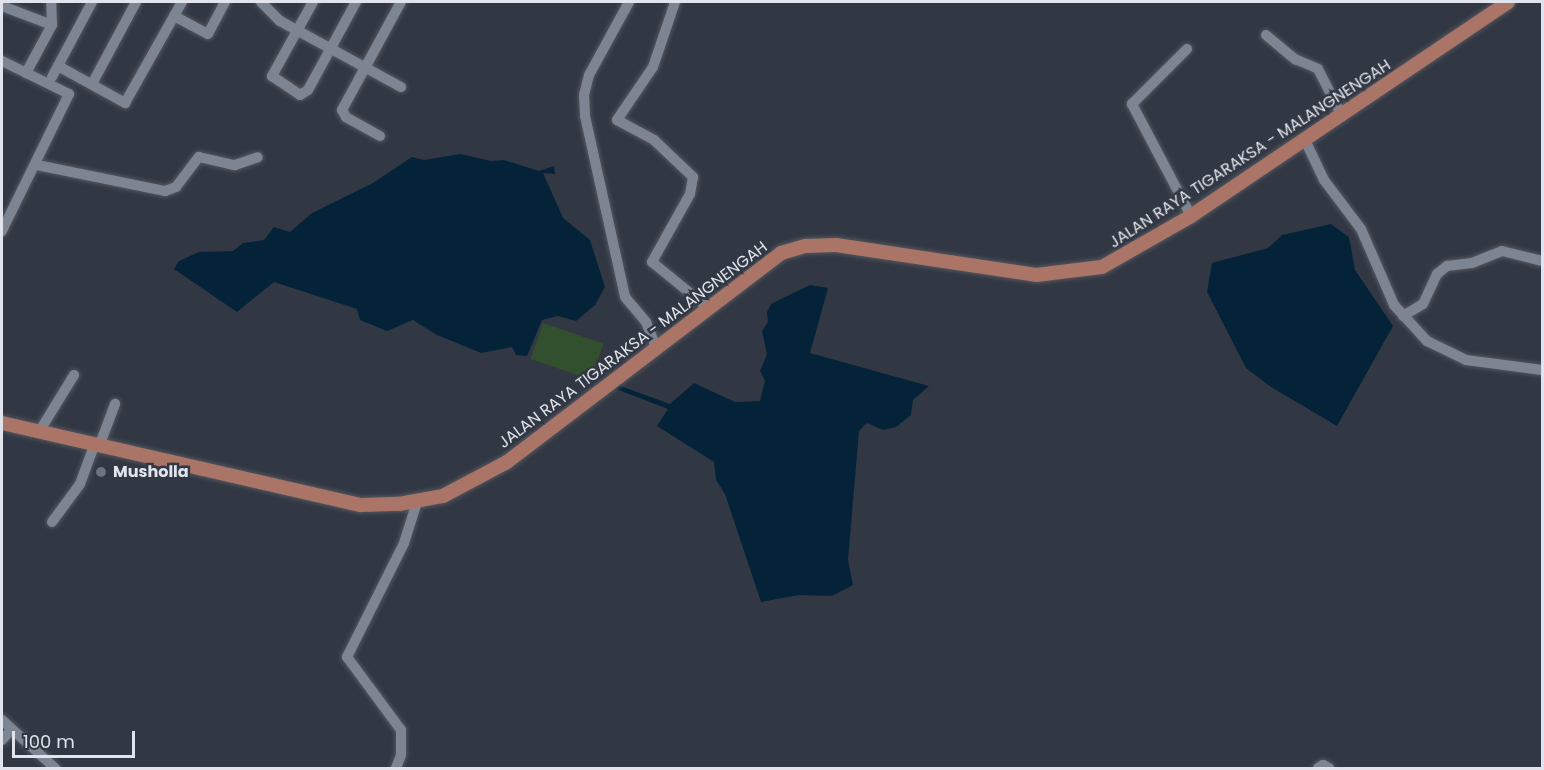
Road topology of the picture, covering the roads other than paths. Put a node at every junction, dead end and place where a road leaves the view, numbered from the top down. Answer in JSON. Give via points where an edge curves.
{"nodes":[{"id":1,"x":51,"y":2,"type":"edge"},
{"id":2,"x":93,"y":2,"type":"edge"},
{"id":3,"x":136,"y":2,"type":"edge"},
{"id":4,"x":182,"y":2,"type":"edge"},
{"id":5,"x":225,"y":2,"type":"edge"},
{"id":6,"x":313,"y":2,"type":"edge"},
{"id":7,"x":356,"y":2,"type":"edge"},
{"id":8,"x":401,"y":2,"type":"edge"},
{"id":9,"x":629,"y":2,"type":"edge"},
{"id":10,"x":675,"y":2,"type":"edge"},
{"id":11,"x":1505,"y":2,"type":"edge"},
{"id":12,"x":266,"y":3,"type":"edge"},
{"id":13,"x":2,"y":6,"type":"edge"},
{"id":14,"x":174,"y":16,"type":"junction"},
{"id":15,"x":52,"y":25,"type":"junction"},
{"id":16,"x":297,"y":30,"type":"junction"},
{"id":17,"x":1266,"y":36,"type":"dead end"},
{"id":18,"x":331,"y":49,"type":"junction"},
{"id":19,"x":1187,"y":49,"type":"dead end"},
{"id":20,"x":2,"y":61,"type":"edge"},
{"id":21,"x":58,"y":66,"type":"junction"},
{"id":22,"x":366,"y":68,"type":"junction"},
{"id":23,"x":26,"y":73,"type":"junction"},
{"id":24,"x":52,"y":77,"type":"dead end"},
{"id":25,"x":92,"y":84,"type":"junction"},
{"id":26,"x":401,"y":87,"type":"dead end"},
{"id":27,"x":1342,"y":116,"type":"junction"},
{"id":28,"x":380,"y":136,"type":"dead end"},
{"id":29,"x":1305,"y":140,"type":"junction"},
{"id":30,"x":258,"y":157,"type":"dead end"},
{"id":31,"x":37,"y":165,"type":"junction"},
{"id":32,"x":1191,"y":216,"type":"junction"},
{"id":33,"x":2,"y":231,"type":"edge"},
{"id":34,"x":1542,"y":261,"type":"edge"},
{"id":35,"x":707,"y":307,"type":"junction"},
{"id":36,"x":1403,"y":316,"type":"junction"},
{"id":37,"x":656,"y":346,"type":"junction"},
{"id":38,"x":1542,"y":370,"type":"edge"},
{"id":39,"x":74,"y":375,"type":"dead end"},
{"id":40,"x":115,"y":404,"type":"dead end"},
{"id":41,"x":2,"y":423,"type":"edge"},
{"id":42,"x":39,"y":432,"type":"junction"},
{"id":43,"x":98,"y":444,"type":"junction"},
{"id":44,"x":417,"y":502,"type":"junction"},
{"id":45,"x":52,"y":522,"type":"dead end"},
{"id":46,"x":2,"y":720,"type":"edge"},
{"id":47,"x":11,"y":730,"type":"junction"},
{"id":48,"x":2,"y":740,"type":"edge"},
{"id":49,"x":55,"y":768,"type":"edge"},
{"id":50,"x":396,"y":768,"type":"edge"},
{"id":51,"x":1318,"y":768,"type":"edge"},
{"id":52,"x":1329,"y":768,"type":"edge"}],
"edges":[{"from":1,"to":15,"type":"street"},
{"from":2,"to":21,"type":"street"},
{"from":3,"to":25,"type":"street"},
{"from":4,"to":14,"type":"street"},
{"from":5,"to":14,"type":"street","via":[[208,34]]},
{"from":6,"to":16,"type":"street"},
{"from":7,"to":18,"type":"street"},
{"from":8,"to":22,"type":"street"},
{"from":9,"to":37,"type":"street","via":[[589,75],[584,95],[585,116],[625,297],[646,322]]},
{"from":10,"to":35,"type":"street","via":[[653,67],[617,120],[654,140],[693,177],[690,194],[651,262]]},
{"from":11,"to":27,"type":"main road","name":"JALAN RAYA TIGARAKSA - MALANGNENGAH"},
{"from":12,"to":16,"type":"street"},
{"from":13,"to":15,"type":"street"},
{"from":14,"to":25,"type":"street","via":[[128,101],[125,103]]},
{"from":15,"to":23,"type":"street"},
{"from":16,"to":18,"type":"street"},
{"from":16,"to":18,"type":"street","via":[[272,76],[300,95],[308,90]]},
{"from":17,"to":27,"type":"street","via":[[1295,59],[1318,69]]},
{"from":18,"to":22,"type":"street"},
{"from":19,"to":32,"type":"street","via":[[1132,104]]},
{"from":20,"to":23,"type":"street"},
{"from":21,"to":24,"type":"street"},
{"from":21,"to":25,"type":"street"},
{"from":22,"to":26,"type":"street"},
{"from":22,"to":28,"type":"street","via":[[342,113]]},
{"from":23,"to":31,"type":"street","via":[[69,94]]},
{"from":27,"to":29,"type":"main road","name":"JALAN RAYA TIGARAKSA - MALANGNENGAH"},
{"from":29,"to":32,"type":"main road","name":"JALAN RAYA TIGARAKSA - MALANGNENGAH"},
{"from":29,"to":36,"type":"street","via":[[1324,180],[1361,229],[1382,284]]},
{"from":30,"to":31,"type":"street","via":[[235,165],[199,157],[176,187],[165,191]]},
{"from":31,"to":33,"type":"street"},
{"from":32,"to":35,"type":"main road","name":"JALAN RAYA TIGARAKSA - MALANGNENGAH","via":[[1116,261],[1055,275],[1026,274],[860,247],[806,246],[771,258]]},
{"from":34,"to":36,"type":"street","via":[[1502,251],[1472,263],[1447,266],[1437,274],[1423,304]]},
{"from":35,"to":37,"type":"main road","name":"JALAN RAYA TIGARAKSA - MALANGNENGAH"},
{"from":36,"to":38,"type":"street","via":[[1427,341],[1455,357]]},
{"from":37,"to":44,"type":"main road","name":"JALAN RAYA TIGARAKSA - MALANGNENGAH","via":[[495,470],[464,488]]},
{"from":39,"to":42,"type":"street"},
{"from":40,"to":43,"type":"street"},
{"from":41,"to":42,"type":"main road","name":"JALAN RAYA TIGARAKSA - MALANGNENGAH"},
{"from":42,"to":43,"type":"main road","name":"JALAN RAYA TIGARAKSA - MALANGNENGAH"},
{"from":43,"to":44,"type":"main road","name":"JALAN RAYA TIGARAKSA - MALANGNENGAH","via":[[361,505]]},
{"from":43,"to":45,"type":"street","via":[[80,484]]},
{"from":44,"to":50,"type":"street","via":[[404,543],[347,657],[401,730],[401,755]]},
{"from":46,"to":47,"type":"street"},
{"from":47,"to":48,"type":"street"},
{"from":47,"to":49,"type":"street"},
{"from":51,"to":52,"type":"street"}]}
